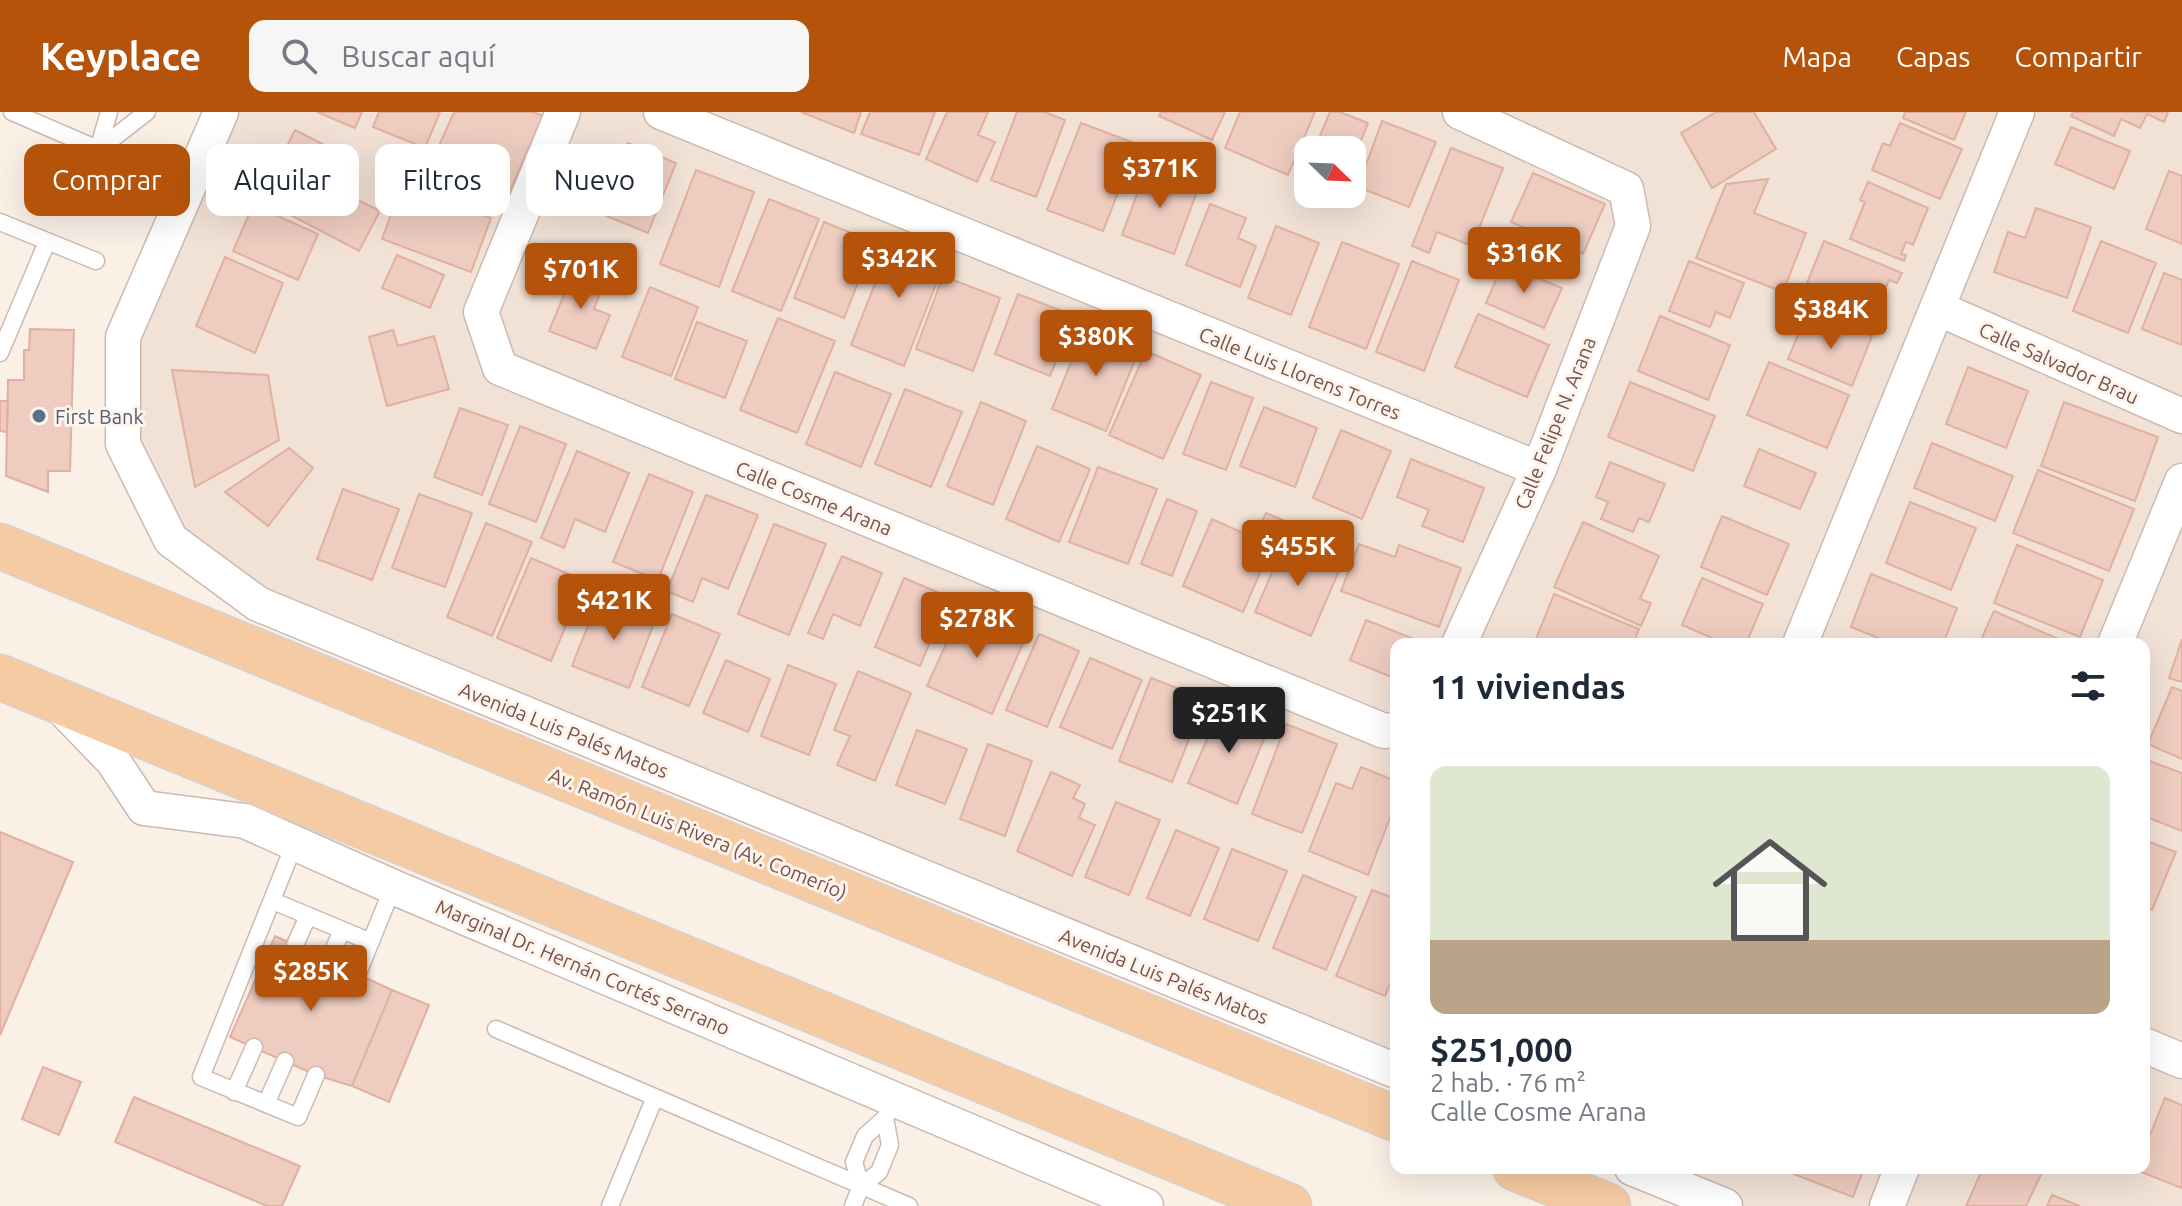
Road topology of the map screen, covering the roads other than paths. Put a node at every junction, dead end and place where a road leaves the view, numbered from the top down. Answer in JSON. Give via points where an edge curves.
{"nodes":[{"id":1,"x":12,"y":112,"type":"edge"},
{"id":2,"x":109,"y":112,"type":"edge"},
{"id":3,"x":147,"y":112,"type":"edge"},
{"id":4,"x":221,"y":112,"type":"edge"},
{"id":5,"x":563,"y":112,"type":"edge"},
{"id":6,"x":661,"y":112,"type":"edge"},
{"id":7,"x":1460,"y":112,"type":"edge"},
{"id":8,"x":2017,"y":112,"type":"edge"},
{"id":9,"x":84,"y":144,"type":"edge"},
{"id":10,"x":100,"y":144,"type":"edge"},
{"id":11,"x":106,"y":144,"type":"edge"},
{"id":12,"x":190,"y":183,"type":"edge"},
{"id":13,"x":176,"y":216,"type":"edge"},
{"id":14,"x":0,"y":222,"type":"edge"},
{"id":15,"x":47,"y":242,"type":"junction"},
{"id":16,"x":96,"y":261,"type":"dead end"},
{"id":17,"x":1937,"y":308,"type":"junction"},
{"id":18,"x":0,"y":353,"type":"edge"},
{"id":19,"x":2182,"y":416,"type":"edge"},
{"id":20,"x":1539,"y":469,"type":"junction"},
{"id":21,"x":2182,"y":481,"type":"edge"},
{"id":22,"x":0,"y":546,"type":"edge"},
{"id":23,"x":1462,"y":638,"type":"edge"},
{"id":24,"x":1802,"y":638,"type":"edge"},
{"id":25,"x":2117,"y":638,"type":"edge"},
{"id":26,"x":0,"y":677,"type":"edge"},
{"id":27,"x":54,"y":699,"type":"junction"},
{"id":28,"x":1390,"y":731,"type":"edge"},
{"id":29,"x":294,"y":845,"type":"junction"},
{"id":30,"x":393,"y":887,"type":"junction"},
{"id":31,"x":273,"y":901,"type":"junction"},
{"id":32,"x":308,"y":916,"type":"junction"},
{"id":33,"x":342,"y":930,"type":"junction"},
{"id":34,"x":371,"y":942,"type":"junction"},
{"id":35,"x":295,"y":945,"type":"dead end"},
{"id":36,"x":329,"y":960,"type":"dead end"},
{"id":37,"x":358,"y":973,"type":"dead end"},
{"id":38,"x":496,"y":1029,"type":"dead end"},
{"id":39,"x":254,"y":1047,"type":"dead end"},
{"id":40,"x":2150,"y":1048,"type":"edge"},
{"id":41,"x":285,"y":1061,"type":"dead end"},
{"id":42,"x":2182,"y":1061,"type":"edge"},
{"id":43,"x":1390,"y":1069,"type":"edge"},
{"id":44,"x":316,"y":1075,"type":"dead end"},
{"id":45,"x":234,"y":1092,"type":"junction"},
{"id":46,"x":655,"y":1097,"type":"junction"},
{"id":47,"x":266,"y":1104,"type":"junction"},
{"id":48,"x":890,"y":1109,"type":"junction"},
{"id":49,"x":1390,"y":1117,"type":"edge"},
{"id":50,"x":1530,"y":1174,"type":"edge"},
{"id":51,"x":1647,"y":1174,"type":"edge"},
{"id":52,"x":1900,"y":1174,"type":"edge"},
{"id":53,"x":861,"y":1186,"type":"junction"},
{"id":54,"x":610,"y":1206,"type":"edge"},
{"id":55,"x":853,"y":1206,"type":"edge"},
{"id":56,"x":909,"y":1206,"type":"edge"},
{"id":57,"x":1146,"y":1206,"type":"edge"},
{"id":58,"x":1289,"y":1206,"type":"edge"},
{"id":59,"x":1608,"y":1206,"type":"edge"},
{"id":60,"x":1725,"y":1206,"type":"edge"},
{"id":61,"x":1887,"y":1206,"type":"edge"}],
"edges":[{"from":1,"to":9,"type":"lane"},
{"from":2,"to":10,"type":"lane"},
{"from":3,"to":11,"type":"lane"},
{"from":4,"to":12,"type":"street","name":"Avenida Luis Palés Matos"},
{"from":5,"to":28,"type":"street","name":"Calle Cosme Arana","via":[[481,312],[500,368]]},
{"from":6,"to":20,"type":"street","name":"Calle Luis Llorens Torres"},
{"from":7,"to":20,"type":"street","name":"Calle Felipe N. Arana","via":[[1626,189],[1633,226]]},
{"from":8,"to":17,"type":"street"},
{"from":13,"to":43,"type":"street","name":"Avenida Luis Palés Matos","via":[[123,337],[123,444],[171,540],[258,604]]},
{"from":14,"to":15,"type":"lane"},
{"from":15,"to":16,"type":"lane"},
{"from":15,"to":18,"type":"lane"},
{"from":17,"to":19,"type":"street","name":"Calle Salvador Brau"},
{"from":17,"to":24,"type":"street"},
{"from":20,"to":23,"type":"street","name":"Calle Felipe N. Arana"},
{"from":21,"to":25,"type":"street"},
{"from":22,"to":49,"type":"main road","name":"Av. Ramón Luis Rivera (Av. Comerío)"},
{"from":26,"to":27,"type":"main road"},
{"from":27,"to":29,"type":"street","name":"Marginal Dr. Hernán Cortés Serrano","via":[[113,761],[144,808],[245,821]]},
{"from":27,"to":58,"type":"main road"},
{"from":29,"to":30,"type":"street","name":"Marginal Dr. Hernán Cortés Serrano"},
{"from":29,"to":31,"type":"lane"},
{"from":30,"to":34,"type":"lane"},
{"from":30,"to":48,"type":"street","name":"Marginal Dr. Hernán Cortés Serrano"},
{"from":31,"to":32,"type":"lane"},
{"from":31,"to":45,"type":"lane","via":[[201,1077]]},
{"from":32,"to":33,"type":"lane"},
{"from":32,"to":35,"type":"lane"},
{"from":33,"to":34,"type":"lane"},
{"from":33,"to":36,"type":"lane"},
{"from":34,"to":37,"type":"lane"},
{"from":38,"to":46,"type":"lane"},
{"from":39,"to":45,"type":"lane"},
{"from":40,"to":42,"type":"street"},
{"from":41,"to":47,"type":"lane"},
{"from":44,"to":47,"type":"lane","via":[[298,1117]]},
{"from":45,"to":47,"type":"lane"},
{"from":46,"to":53,"type":"lane"},
{"from":46,"to":54,"type":"lane"},
{"from":48,"to":53,"type":"lane","via":[[890,1145],[879,1172]]},
{"from":48,"to":53,"type":"lane","via":[[865,1136],[854,1162]]},
{"from":48,"to":57,"type":"street","name":"Marginal Dr. Hernán Cortés Serrano"},
{"from":50,"to":59,"type":"main road"},
{"from":51,"to":60,"type":"street"},
{"from":52,"to":61,"type":"street"},
{"from":53,"to":55,"type":"lane"},
{"from":53,"to":56,"type":"lane"}]}
